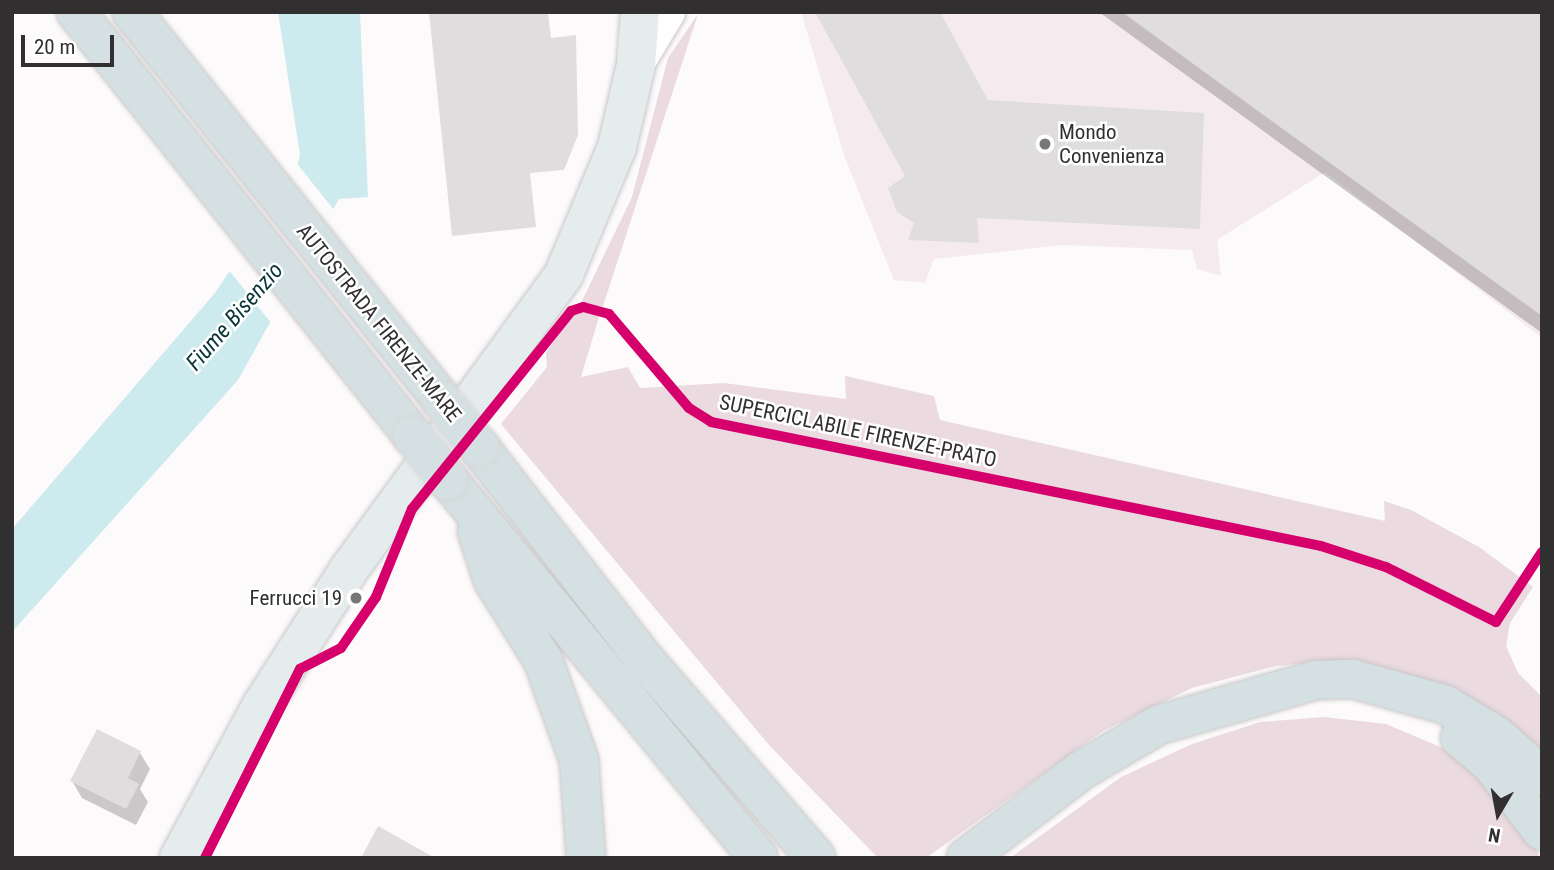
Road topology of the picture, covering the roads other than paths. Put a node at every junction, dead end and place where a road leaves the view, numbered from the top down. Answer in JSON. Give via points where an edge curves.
{"nodes":[{"id":1,"x":76,"y":12,"type":"edge"},
{"id":2,"x":132,"y":12,"type":"edge"},
{"id":3,"x":640,"y":12,"type":"edge"},
{"id":4,"x":668,"y":12,"type":"edge"},
{"id":5,"x":636,"y":65,"type":"junction"},
{"id":6,"x":458,"y":493,"type":"junction"},
{"id":7,"x":1294,"y":688,"type":"junction"},
{"id":8,"x":1542,"y":776,"type":"edge"},
{"id":9,"x":1542,"y":831,"type":"edge"},
{"id":10,"x":179,"y":858,"type":"edge"},
{"id":11,"x":586,"y":858,"type":"edge"},
{"id":12,"x":758,"y":858,"type":"edge"},
{"id":13,"x":816,"y":858,"type":"edge"},
{"id":14,"x":965,"y":858,"type":"edge"}],
"edges":[{"from":1,"to":6,"type":"highway","name":"AUTOSTRADA FIRENZE-MARE","bridge":true},
{"from":2,"to":13,"type":"highway","name":"AUTOSTRADA FIRENZE-MARE","bridge":true,"via":[[643,658]]},
{"from":3,"to":5,"type":"main road"},
{"from":4,"to":5,"type":"street"},
{"from":5,"to":10,"type":"main road","via":[[600,199],[564,274],[343,579],[262,705]]},
{"from":6,"to":11,"type":"highway","via":[[493,580],[543,660],[579,760]]},
{"from":6,"to":12,"type":"highway","name":"AUTOSTRADA FIRENZE-MARE"},
{"from":7,"to":8,"type":"highway","via":[[1353,679],[1415,693],[1497,736]]},
{"from":7,"to":9,"type":"highway","via":[[1384,709],[1460,738],[1492,765]]},
{"from":7,"to":14,"type":"highway","via":[[1261,691],[1158,724],[1080,771]]}]}
